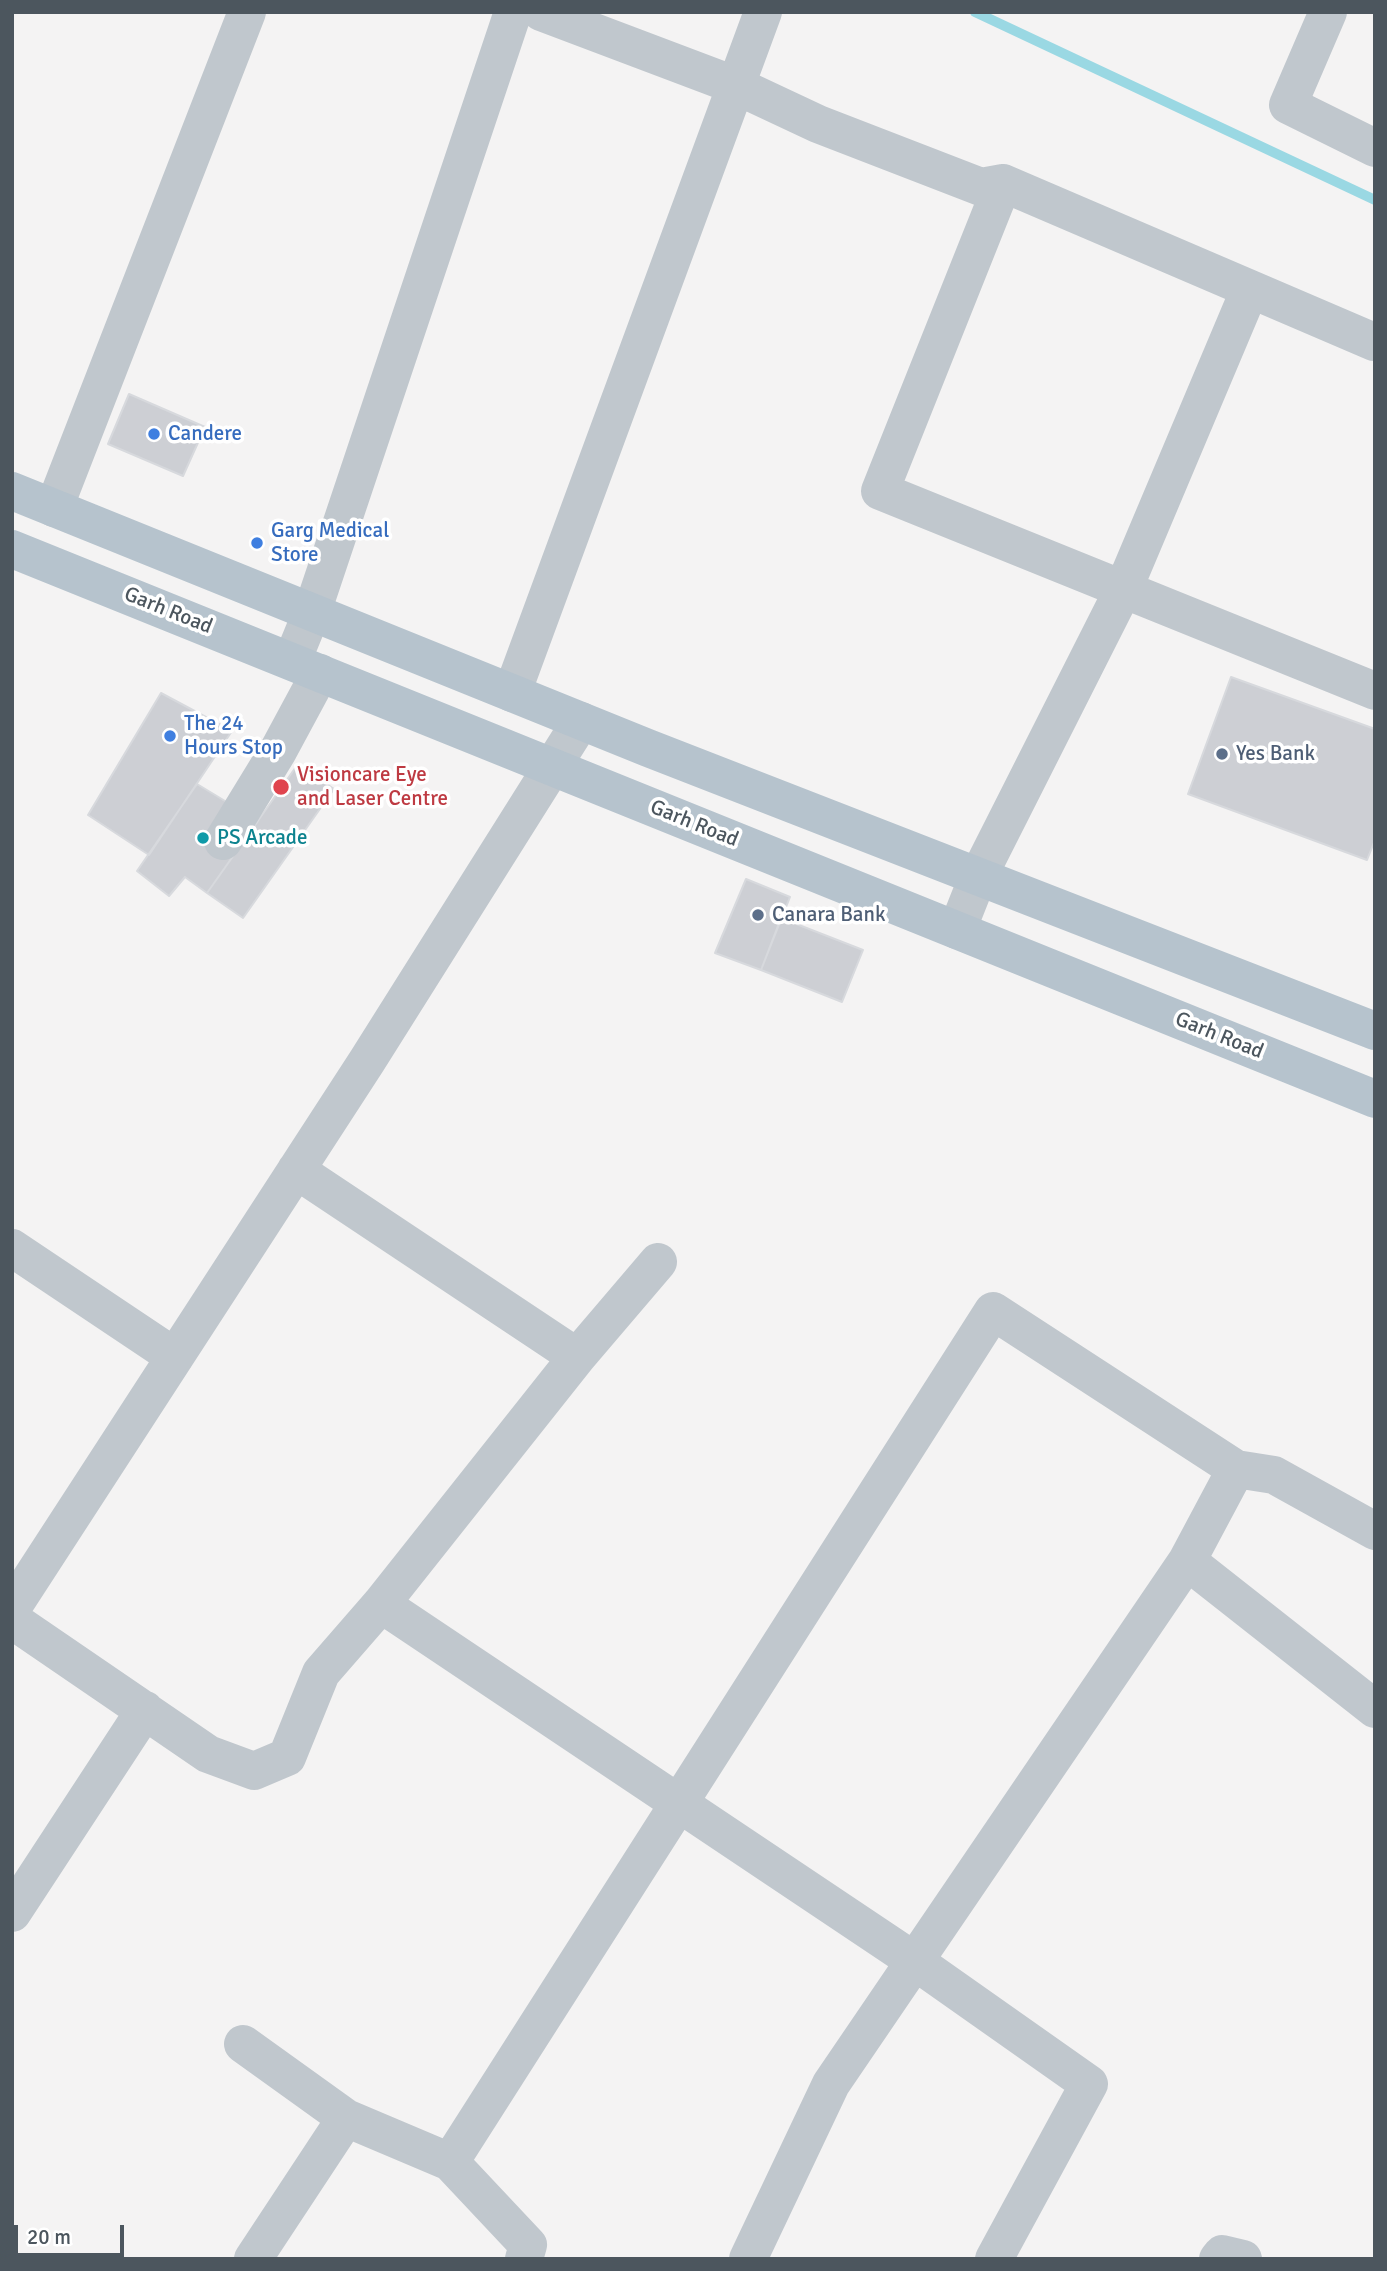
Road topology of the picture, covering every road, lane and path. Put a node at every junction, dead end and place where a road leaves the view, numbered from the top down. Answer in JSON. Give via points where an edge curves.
{"nodes":[{"id":1,"x":247,"y":12,"type":"edge"},
{"id":2,"x":513,"y":12,"type":"edge"},
{"id":3,"x":541,"y":12,"type":"edge"},
{"id":4,"x":763,"y":12,"type":"edge"},
{"id":5,"x":1328,"y":12,"type":"edge"},
{"id":6,"x":737,"y":86,"type":"junction"},
{"id":7,"x":1375,"y":148,"type":"edge"},
{"id":8,"x":1003,"y":183,"type":"junction"},
{"id":9,"x":1250,"y":289,"type":"junction"},
{"id":10,"x":1374,"y":342,"type":"edge"},
{"id":11,"x":12,"y":491,"type":"edge"},
{"id":12,"x":54,"y":508,"type":"junction"},
{"id":13,"x":12,"y":549,"type":"edge"},
{"id":14,"x":1123,"y":590,"type":"junction"},
{"id":15,"x":312,"y":612,"type":"junction"},
{"id":16,"x":430,"y":660,"type":"junction"},
{"id":17,"x":306,"y":667,"type":"junction"},
{"id":18,"x":1375,"y":691,"type":"edge"},
{"id":19,"x":512,"y":693,"type":"junction"},
{"id":20,"x":409,"y":709,"type":"junction"},
{"id":21,"x":581,"y":721,"type":"junction"},
{"id":22,"x":552,"y":766,"type":"junction"},
{"id":23,"x":223,"y":841,"type":"dead end"},
{"id":24,"x":978,"y":877,"type":"junction"},
{"id":25,"x":957,"y":930,"type":"junction"},
{"id":26,"x":1375,"y":1031,"type":"edge"},
{"id":27,"x":1373,"y":1094,"type":"edge"},
{"id":28,"x":296,"y":1170,"type":"junction"},
{"id":29,"x":12,"y":1248,"type":"edge"},
{"id":30,"x":658,"y":1262,"type":"dead end"},
{"id":31,"x":175,"y":1357,"type":"junction"},
{"id":32,"x":577,"y":1357,"type":"junction"},
{"id":33,"x":1236,"y":1469,"type":"junction"},
{"id":34,"x":1375,"y":1531,"type":"edge"},
{"id":35,"x":1187,"y":1562,"type":"junction"},
{"id":36,"x":381,"y":1604,"type":"junction"},
{"id":37,"x":12,"y":1608,"type":"edge"},
{"id":38,"x":12,"y":1620,"type":"edge"},
{"id":39,"x":1375,"y":1709,"type":"edge"},
{"id":40,"x":145,"y":1710,"type":"junction"},
{"id":41,"x":678,"y":1802,"type":"junction"},
{"id":42,"x":12,"y":1913,"type":"edge"},
{"id":43,"x":913,"y":1961,"type":"junction"},
{"id":44,"x":243,"y":2044,"type":"dead end"},
{"id":45,"x":346,"y":2118,"type":"junction"},
{"id":46,"x":450,"y":2162,"type":"junction"},
{"id":47,"x":253,"y":2259,"type":"edge"},
{"id":48,"x":524,"y":2259,"type":"edge"},
{"id":49,"x":748,"y":2259,"type":"edge"},
{"id":50,"x":994,"y":2259,"type":"edge"},
{"id":51,"x":1218,"y":2259,"type":"edge"},
{"id":52,"x":1243,"y":2259,"type":"edge"}],
"edges":[{"from":1,"to":12,"type":"street"},
{"from":2,"to":15,"type":"street"},
{"from":3,"to":6,"type":"street"},
{"from":4,"to":6,"type":"street"},
{"from":5,"to":7,"type":"street","via":[[1288,105]]},
{"from":6,"to":8,"type":"street","via":[[818,124],[981,187]]},
{"from":6,"to":19,"type":"street"},
{"from":8,"to":9,"type":"street"},
{"from":8,"to":14,"type":"street","via":[[880,491]]},
{"from":9,"to":10,"type":"street"},
{"from":9,"to":14,"type":"street"},
{"from":11,"to":12,"type":"main road"},
{"from":12,"to":15,"type":"main road"},
{"from":13,"to":17,"type":"main road","name":"Garh Road"},
{"from":14,"to":18,"type":"street"},
{"from":14,"to":24,"type":"street"},
{"from":15,"to":16,"type":"main road"},
{"from":15,"to":17,"type":"street"},
{"from":16,"to":19,"type":"main road"},
{"from":16,"to":20,"type":"main road"},
{"from":17,"to":20,"type":"main road","name":"Garh Road"},
{"from":17,"to":23,"type":"street","via":[[278,751]]},
{"from":19,"to":21,"type":"main road"},
{"from":20,"to":22,"type":"main road","name":"Garh Road"},
{"from":21,"to":22,"type":"street"},
{"from":21,"to":24,"type":"main road"},
{"from":22,"to":25,"type":"main road","name":"Garh Road"},
{"from":22,"to":28,"type":"street"},
{"from":24,"to":25,"type":"street"},
{"from":24,"to":26,"type":"main road"},
{"from":25,"to":27,"type":"main road","name":"Garh Road"},
{"from":28,"to":31,"type":"street"},
{"from":28,"to":32,"type":"street"},
{"from":29,"to":31,"type":"street"},
{"from":30,"to":32,"type":"street"},
{"from":31,"to":37,"type":"street"},
{"from":32,"to":36,"type":"street"},
{"from":33,"to":34,"type":"street","via":[[1274,1475]]},
{"from":33,"to":35,"type":"street"},
{"from":33,"to":41,"type":"street","via":[[993,1311]]},
{"from":35,"to":39,"type":"street"},
{"from":35,"to":43,"type":"street"},
{"from":36,"to":40,"type":"street","via":[[321,1674],[287,1757],[254,1771],[208,1754]]},
{"from":36,"to":41,"type":"street"},
{"from":38,"to":40,"type":"street"},
{"from":40,"to":42,"type":"street"},
{"from":41,"to":43,"type":"street"},
{"from":41,"to":46,"type":"street"},
{"from":43,"to":49,"type":"street","via":[[831,2084]]},
{"from":43,"to":50,"type":"street","via":[[1089,2084]]},
{"from":44,"to":45,"type":"street"},
{"from":45,"to":46,"type":"street"},
{"from":45,"to":47,"type":"street"},
{"from":46,"to":48,"type":"street","via":[[528,2245]]},
{"from":51,"to":52,"type":"street","via":[[1222,2254]]}]}
